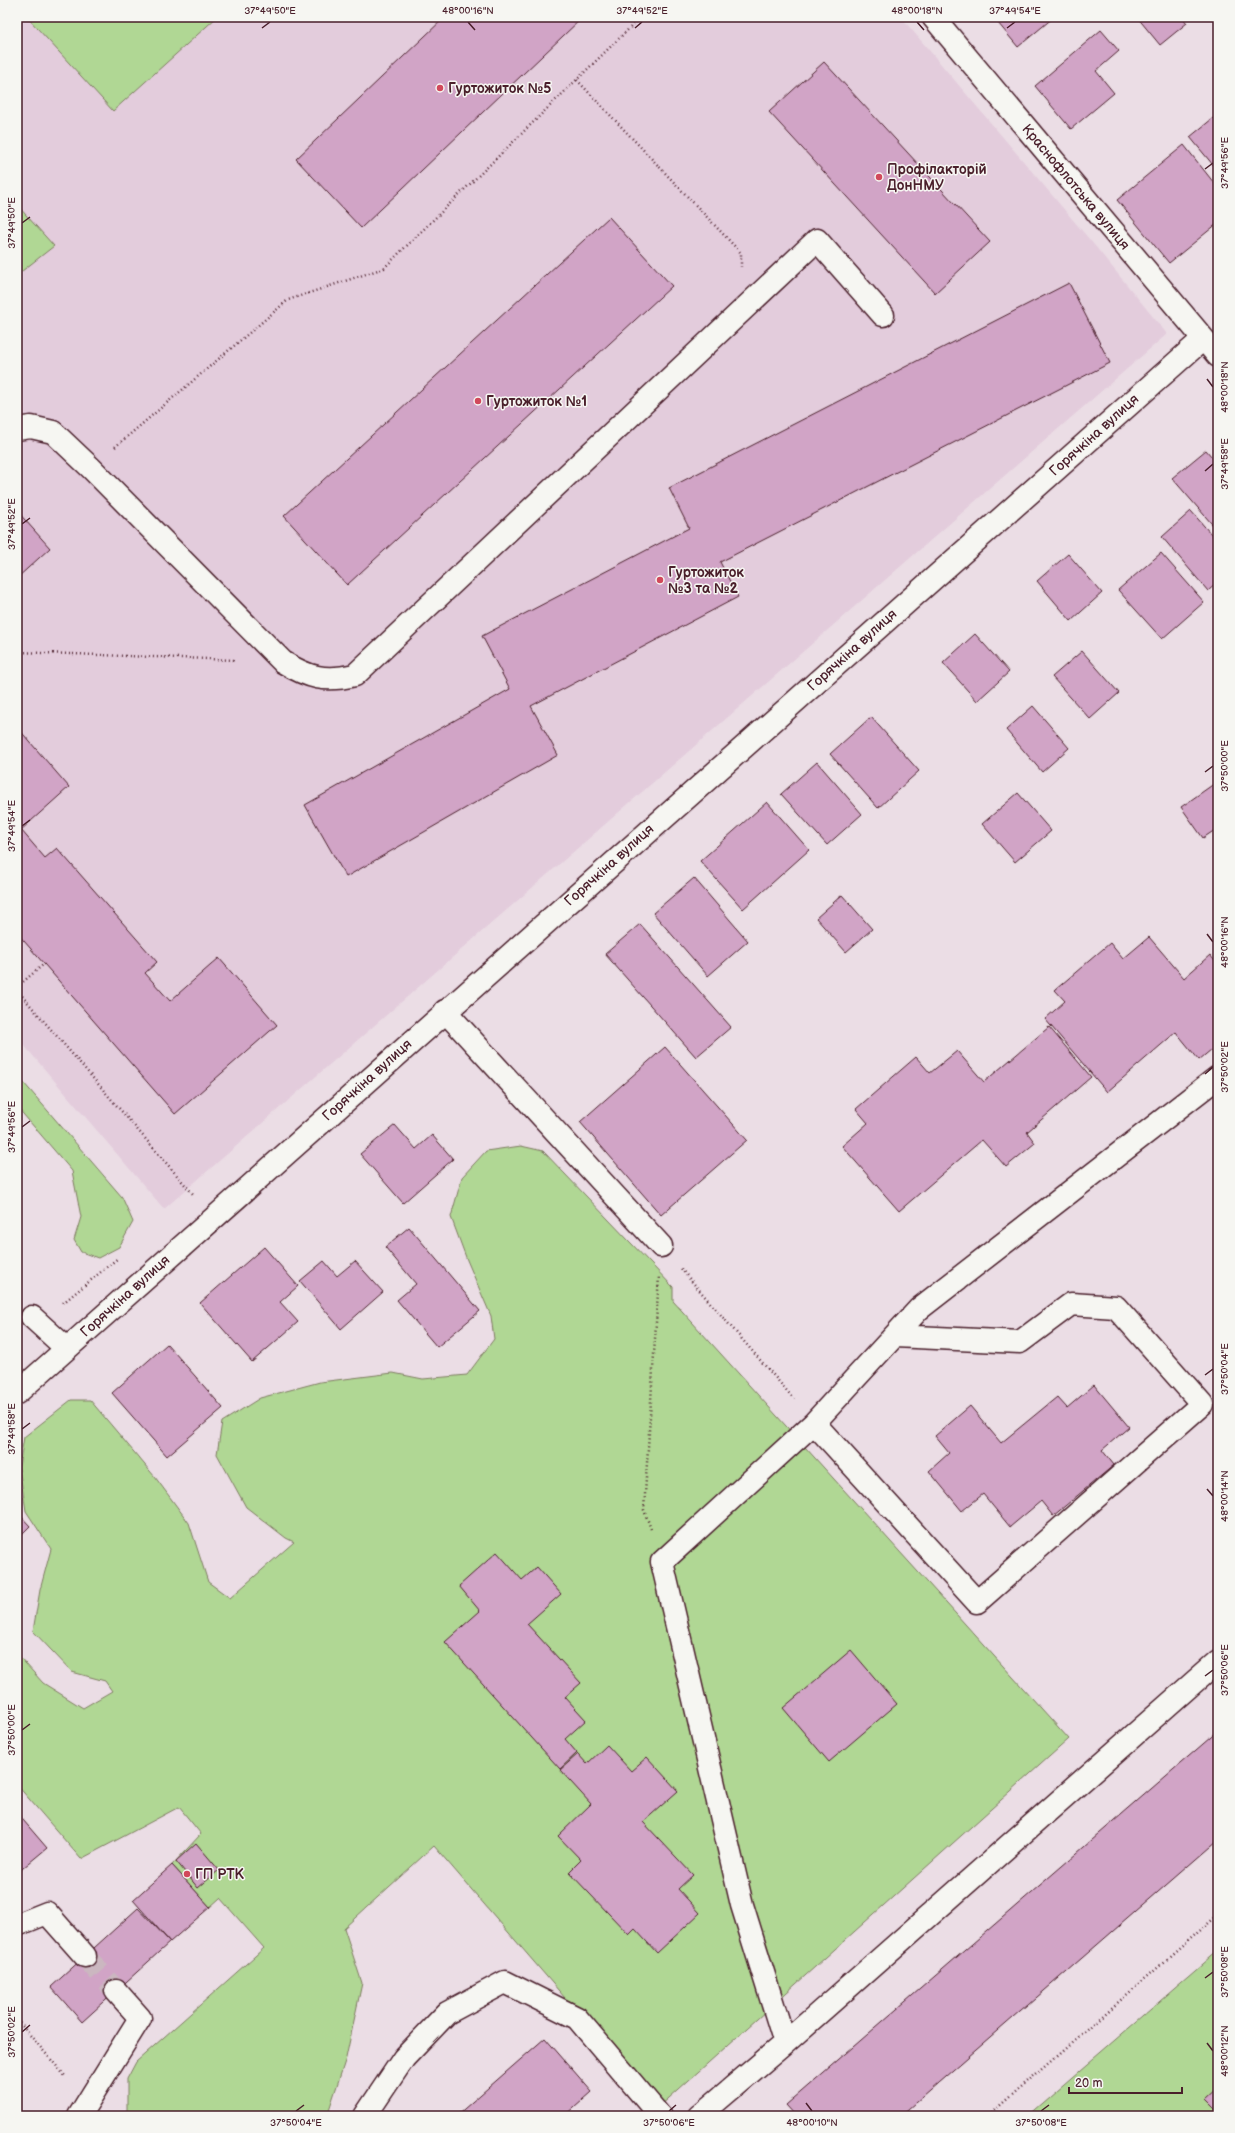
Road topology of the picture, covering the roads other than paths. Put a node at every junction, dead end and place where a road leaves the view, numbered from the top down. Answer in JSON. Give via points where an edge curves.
{"nodes":[{"id":1,"x":933,"y":17,"type":"edge"},
{"id":2,"x":883,"y":315,"type":"dead end"},
{"id":3,"x":1203,"y":339,"type":"junction"},
{"id":4,"x":1218,"y":356,"type":"edge"},
{"id":5,"x":17,"y":429,"type":"edge"},
{"id":6,"x":445,"y":1011,"type":"junction"},
{"id":7,"x":1218,"y":1077,"type":"edge"},
{"id":8,"x":661,"y":1246,"type":"road end"},
{"id":9,"x":32,"y":1317,"type":"dead end"},
{"id":10,"x":895,"y":1336,"type":"junction"},
{"id":11,"x":66,"y":1348,"type":"junction"},
{"id":12,"x":17,"y":1392,"type":"edge"},
{"id":13,"x":814,"y":1423,"type":"junction"},
{"id":14,"x":1218,"y":1661,"type":"edge"},
{"id":15,"x":17,"y":1925,"type":"edge"},
{"id":16,"x":85,"y":1956,"type":"tunnel mouth"},
{"id":17,"x":116,"y":1991,"type":"tunnel mouth"},
{"id":18,"x":785,"y":2043,"type":"junction"},
{"id":19,"x":84,"y":2108,"type":"edge"},
{"id":20,"x":365,"y":2116,"type":"edge"},
{"id":21,"x":660,"y":2116,"type":"edge"},
{"id":22,"x":699,"y":2116,"type":"edge"}],
"edges":[{"from":1,"to":3,"type":"street","name":"Краснофлотська вулиця"},
{"from":2,"to":5,"type":"street","via":[[817,240],[355,675],[337,679],[303,674],[283,662],[53,432],[31,427]]},
{"from":3,"to":4,"type":"street","name":"Краснофлотська вулиця"},
{"from":3,"to":6,"type":"street","name":"Горячкіна вулиця"},
{"from":6,"to":8,"type":"street"},
{"from":6,"to":11,"type":"street","name":"Горячкіна вулиця"},
{"from":7,"to":10,"type":"street","via":[[919,1309]]},
{"from":9,"to":11,"type":"street"},
{"from":10,"to":13,"type":"street"},
{"from":10,"to":13,"type":"street","via":[[1020,1342],[1071,1304],[1116,1307],[1202,1404],[977,1602]]},
{"from":11,"to":12,"type":"street","name":"Горячкіна вулиця"},
{"from":13,"to":18,"type":"street","via":[[662,1562],[742,1905]]},
{"from":14,"to":18,"type":"street"},
{"from":15,"to":16,"type":"street","via":[[47,1913]]},
{"from":17,"to":19,"type":"street","via":[[140,2018]]},
{"from":18,"to":22,"type":"street"},
{"from":20,"to":21,"type":"street","via":[[404,2058],[447,2013],[504,1982],[577,2018]]}]}
